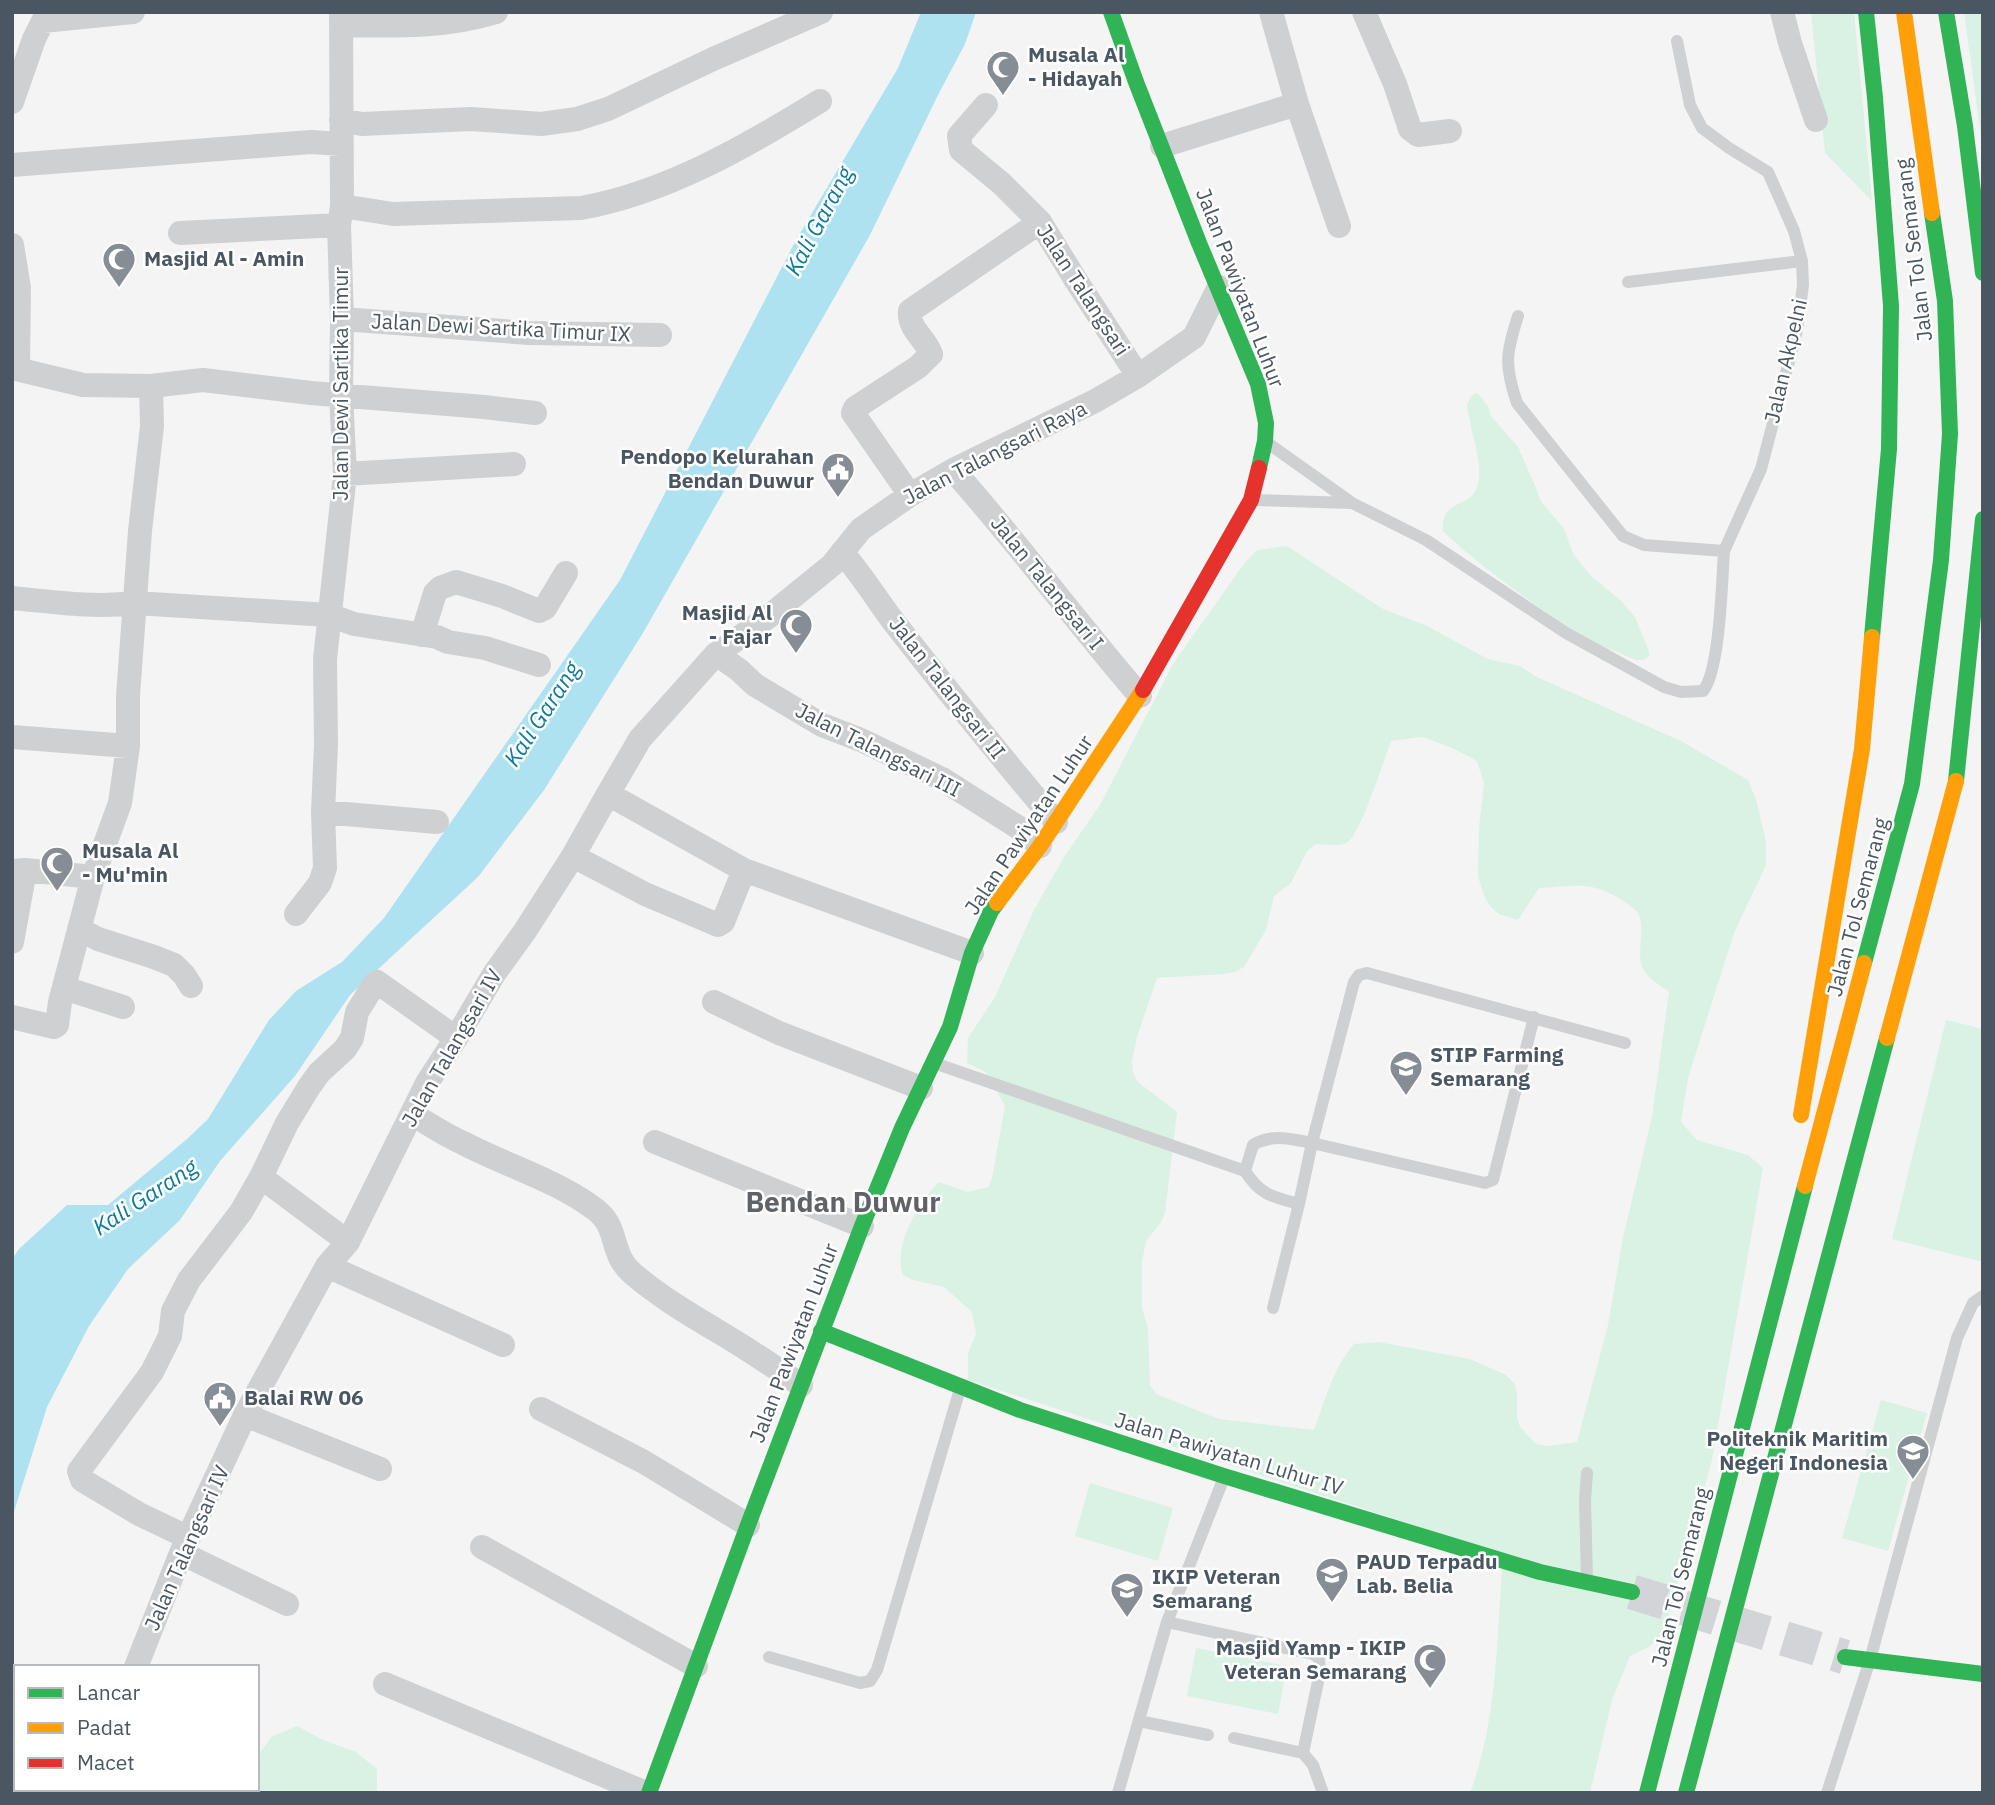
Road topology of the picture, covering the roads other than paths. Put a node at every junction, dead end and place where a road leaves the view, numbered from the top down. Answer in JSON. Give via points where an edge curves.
{"nodes":[{"id":1,"x":133,"y":12,"type":"edge"},
{"id":2,"x":496,"y":12,"type":"edge"},
{"id":3,"x":821,"y":12,"type":"edge"},
{"id":4,"x":1111,"y":12,"type":"edge"},
{"id":5,"x":1271,"y":12,"type":"edge"},
{"id":6,"x":1364,"y":12,"type":"edge"},
{"id":7,"x":1782,"y":12,"type":"edge"},
{"id":8,"x":1866,"y":12,"type":"edge"},
{"id":9,"x":1905,"y":12,"type":"edge"},
{"id":10,"x":1946,"y":12,"type":"edge"},
{"id":11,"x":341,"y":19,"type":"edge"},
{"id":12,"x":1677,"y":41,"type":"dead end"},
{"id":13,"x":820,"y":101,"type":"dead end"},
{"id":14,"x":12,"y":102,"type":"edge"},
{"id":15,"x":1297,"y":104,"type":"junction"},
{"id":16,"x":986,"y":105,"type":"dead end"},
{"id":17,"x":1816,"y":120,"type":"dead end"},
{"id":18,"x":1450,"y":131,"type":"dead end"},
{"id":19,"x":341,"y":132,"type":"junction"},
{"id":20,"x":1162,"y":146,"type":"junction"},
{"id":21,"x":12,"y":165,"type":"edge"},
{"id":22,"x":341,"y":215,"type":"junction"},
{"id":23,"x":1040,"y":222,"type":"junction"},
{"id":24,"x":1339,"y":226,"type":"dead end"},
{"id":25,"x":180,"y":233,"type":"dead end"},
{"id":26,"x":12,"y":245,"type":"edge"},
{"id":27,"x":1802,"y":261,"type":"junction"},
{"id":28,"x":1983,"y":273,"type":"edge"},
{"id":29,"x":1628,"y":282,"type":"dead end"},
{"id":30,"x":1219,"y":287,"type":"junction"},
{"id":31,"x":1518,"y":316,"type":"dead end"},
{"id":32,"x":342,"y":319,"type":"junction"},
{"id":33,"x":660,"y":335,"type":"dead end"},
{"id":34,"x":1194,"y":337,"type":"junction"},
{"id":35,"x":1240,"y":338,"type":"junction"},
{"id":36,"x":15,"y":368,"type":"edge"},
{"id":37,"x":1138,"y":376,"type":"junction"},
{"id":38,"x":151,"y":386,"type":"junction"},
{"id":39,"x":341,"y":395,"type":"junction"},
{"id":40,"x":535,"y":413,"type":"dead end"},
{"id":41,"x":1265,"y":441,"type":"junction"},
{"id":42,"x":514,"y":464,"type":"dead end"},
{"id":43,"x":953,"y":470,"type":"junction"},
{"id":44,"x":345,"y":474,"type":"junction"},
{"id":45,"x":909,"y":495,"type":"junction"},
{"id":46,"x":1251,"y":500,"type":"junction"},
{"id":47,"x":1352,"y":503,"type":"junction"},
{"id":48,"x":1983,"y":519,"type":"edge"},
{"id":49,"x":1724,"y":551,"type":"junction"},
{"id":50,"x":837,"y":559,"type":"junction"},
{"id":51,"x":566,"y":573,"type":"dead end"},
{"id":52,"x":12,"y":598,"type":"edge"},
{"id":53,"x":135,"y":603,"type":"junction"},
{"id":54,"x":329,"y":615,"type":"junction"},
{"id":55,"x":422,"y":635,"type":"junction"},
{"id":56,"x":716,"y":654,"type":"junction"},
{"id":57,"x":539,"y":665,"type":"dead end"},
{"id":58,"x":1140,"y":696,"type":"junction"},
{"id":59,"x":12,"y":737,"type":"edge"},
{"id":60,"x":128,"y":746,"type":"junction"},
{"id":61,"x":608,"y":794,"type":"junction"},
{"id":62,"x":323,"y":812,"type":"junction"},
{"id":63,"x":438,"y":822,"type":"dead end"},
{"id":64,"x":1049,"y":832,"type":"junction"},
{"id":65,"x":573,"y":856,"type":"junction"},
{"id":66,"x":19,"y":870,"type":"edge"},
{"id":67,"x":744,"y":870,"type":"junction"},
{"id":68,"x":93,"y":877,"type":"junction"},
{"id":69,"x":296,"y":914,"type":"dead end"},
{"id":70,"x":79,"y":929,"type":"junction"},
{"id":71,"x":12,"y":942,"type":"edge"},
{"id":72,"x":972,"y":953,"type":"junction"},
{"id":73,"x":191,"y":986,"type":"dead end"},
{"id":74,"x":64,"y":988,"type":"junction"},
{"id":75,"x":714,"y":1002,"type":"dead end"},
{"id":76,"x":123,"y":1007,"type":"dead end"},
{"id":77,"x":12,"y":1017,"type":"edge"},
{"id":78,"x":1534,"y":1017,"type":"junction"},
{"id":79,"x":456,"y":1038,"type":"junction"},
{"id":80,"x":1625,"y":1043,"type":"dead end"},
{"id":81,"x":934,"y":1063,"type":"junction"},
{"id":82,"x":921,"y":1088,"type":"junction"},
{"id":83,"x":412,"y":1114,"type":"junction"},
{"id":84,"x":1797,"y":1137,"type":"dead end"},
{"id":85,"x":654,"y":1142,"type":"dead end"},
{"id":86,"x":1312,"y":1143,"type":"junction"},
{"id":87,"x":1245,"y":1171,"type":"junction"},
{"id":88,"x":261,"y":1177,"type":"junction"},
{"id":89,"x":1788,"y":1191,"type":"dead end"},
{"id":90,"x":1299,"y":1204,"type":"junction"},
{"id":91,"x":862,"y":1226,"type":"junction"},
{"id":92,"x":348,"y":1242,"type":"junction"},
{"id":93,"x":327,"y":1266,"type":"junction"},
{"id":94,"x":1983,"y":1296,"type":"edge"},
{"id":95,"x":1273,"y":1308,"type":"dead end"},
{"id":96,"x":821,"y":1331,"type":"junction"},
{"id":97,"x":503,"y":1345,"type":"dead end"},
{"id":98,"x":1760,"y":1352,"type":"junction"},
{"id":99,"x":801,"y":1385,"type":"junction"},
{"id":100,"x":961,"y":1385,"type":"junction"},
{"id":101,"x":541,"y":1409,"type":"dead end"},
{"id":102,"x":245,"y":1415,"type":"junction"},
{"id":103,"x":380,"y":1469,"type":"dead end"},
{"id":104,"x":1587,"y":1473,"type":"dead end"},
{"id":105,"x":1224,"y":1476,"type":"junction"},
{"id":106,"x":748,"y":1525,"type":"junction"},
{"id":107,"x":185,"y":1546,"type":"junction"},
{"id":108,"x":482,"y":1548,"type":"dead end"},
{"id":109,"x":1587,"y":1583,"type":"junction"},
{"id":110,"x":1632,"y":1592,"type":"tunnel mouth"},
{"id":111,"x":287,"y":1604,"type":"dead end"},
{"id":112,"x":1167,"y":1622,"type":"junction"},
{"id":113,"x":769,"y":1657,"type":"dead end"},
{"id":114,"x":1845,"y":1657,"type":"tunnel mouth"},
{"id":115,"x":1870,"y":1660,"type":"junction"},
{"id":116,"x":136,"y":1665,"type":"edge"},
{"id":117,"x":696,"y":1666,"type":"junction"},
{"id":118,"x":1983,"y":1674,"type":"edge"},
{"id":119,"x":385,"y":1684,"type":"dead end"},
{"id":120,"x":1139,"y":1721,"type":"junction"},
{"id":121,"x":1208,"y":1735,"type":"dead end"},
{"id":122,"x":1234,"y":1738,"type":"dead end"},
{"id":123,"x":1303,"y":1753,"type":"junction"},
{"id":124,"x":647,"y":1793,"type":"edge"},
{"id":125,"x":1118,"y":1793,"type":"edge"},
{"id":126,"x":1323,"y":1793,"type":"edge"},
{"id":127,"x":1647,"y":1793,"type":"edge"},
{"id":128,"x":1686,"y":1793,"type":"edge"},
{"id":129,"x":1826,"y":1793,"type":"edge"}],
"edges":[{"from":1,"to":14,"type":"street","via":[[43,22]]},
{"from":2,"to":11,"type":"street","via":[[440,24],[395,27]]},
{"from":3,"to":19,"type":"street","via":[[577,119],[541,124],[471,119],[362,124]]},
{"from":4,"to":20,"type":"main road","name":"Jalan Pawiyatan Luhur"},
{"from":5,"to":15,"type":"street"},
{"from":6,"to":18,"type":"street","via":[[1410,129],[1418,135]]},
{"from":7,"to":17,"type":"street"},
{"from":8,"to":84,"type":"main road","via":[[1891,306],[1889,449],[1862,748]]},
{"from":9,"to":98,"type":"main road","name":"Jalan Tol Semarang","via":[[1945,301],[1950,433],[1941,560],[1912,784]]},
{"from":10,"to":28,"type":"main road"},
{"from":11,"to":19,"type":"street","name":"Jalan Dewi Sartika Timur"},
{"from":12,"to":27,"type":"lane","name":"Jalan Akpelni","via":[[1690,105],[1702,128],[1768,172]]},
{"from":13,"to":22,"type":"street","via":[[704,166],[607,204]]},
{"from":15,"to":20,"type":"street"},
{"from":15,"to":24,"type":"street"},
{"from":16,"to":23,"type":"street","name":"Jalan Talangsari","via":[[959,136],[961,150]]},
{"from":19,"to":21,"type":"street","via":[[311,142]]},
{"from":19,"to":22,"type":"street","name":"Jalan Dewi Sartika Timur"},
{"from":20,"to":30,"type":"main road","name":"Jalan Pawiyatan Luhur"},
{"from":22,"to":25,"type":"street"},
{"from":22,"to":32,"type":"street","name":"Jalan Dewi Sartika Timur"},
{"from":23,"to":37,"type":"street","name":"Jalan Talangsari"},
{"from":23,"to":45,"type":"street","via":[[910,311],[909,318],[931,354],[855,408],[853,413]]},
{"from":26,"to":36,"type":"street","via":[[19,288]]},
{"from":27,"to":29,"type":"lane"},
{"from":27,"to":49,"type":"lane","name":"Jalan Akpelni","via":[[1797,331],[1761,468]]},
{"from":30,"to":34,"type":"street","name":"Jalan Talangsari Raya"},
{"from":30,"to":35,"type":"main road","name":"Jalan Pawiyatan Luhur"},
{"from":31,"to":49,"type":"lane","via":[[1507,364],[1517,402],[1623,536],[1644,544]]},
{"from":32,"to":33,"type":"street","name":"Jalan Dewi Sartika Timur IX","via":[[529,333]]},
{"from":32,"to":39,"type":"street","name":"Jalan Dewi Sartika Timur"},
{"from":34,"to":35,"type":"street"},
{"from":34,"to":37,"type":"street","name":"Jalan Talangsari Raya"},
{"from":35,"to":41,"type":"main road","name":"Jalan Pawiyatan Luhur","via":[[1258,384]]},
{"from":36,"to":38,"type":"street","via":[[83,385]]},
{"from":37,"to":43,"type":"street","name":"Jalan Talangsari Raya"},
{"from":38,"to":39,"type":"street","via":[[203,380]]},
{"from":38,"to":53,"type":"street","via":[[152,426]]},
{"from":39,"to":40,"type":"street"},
{"from":39,"to":44,"type":"street","name":"Jalan Dewi Sartika Timur"},
{"from":41,"to":46,"type":"main road","name":"Jalan Pawiyatan Luhur"},
{"from":41,"to":47,"type":"lane","name":"Jalan Akpelni"},
{"from":42,"to":44,"type":"street"},
{"from":43,"to":45,"type":"street","name":"Jalan Talangsari Raya"},
{"from":43,"to":58,"type":"street","name":"Jalan Talangsari I"},
{"from":44,"to":54,"type":"street","name":"Jalan Dewi Sartika Timur"},
{"from":45,"to":50,"type":"street","name":"Jalan Talangsari Raya","via":[[861,529]]},
{"from":46,"to":47,"type":"lane","name":"Jalan Akpelni"},
{"from":46,"to":58,"type":"main road","name":"Jalan Pawiyatan Luhur"},
{"from":47,"to":49,"type":"lane","name":"Jalan Akpelni","via":[[1426,540],[1566,633],[1681,692],[1703,691],[1709,684]]},
{"from":48,"to":128,"type":"main road","via":[[1957,779]]},
{"from":50,"to":56,"type":"street","name":"Jalan Talangsari Raya"},
{"from":50,"to":64,"type":"street","name":"Jalan Talangsari II","via":[[857,569],[984,737]]},
{"from":51,"to":55,"type":"street","via":[[539,611],[456,582],[447,584],[435,593]]},
{"from":52,"to":53,"type":"street","via":[[83,606]]},
{"from":53,"to":54,"type":"street"},
{"from":53,"to":60,"type":"street"},
{"from":54,"to":55,"type":"street","via":[[354,624]]},
{"from":54,"to":62,"type":"street","name":"Jalan Dewi Sartika Timur"},
{"from":55,"to":57,"type":"street"},
{"from":56,"to":61,"type":"street","name":"Jalan Talangsari Raya","via":[[640,739]]},
{"from":56,"to":64,"type":"street","name":"Jalan Talangsari III","via":[[755,685],[822,725],[942,779],[1021,829]]},
{"from":58,"to":64,"type":"main road","name":"Jalan Pawiyatan Luhur"},
{"from":59,"to":60,"type":"street"},
{"from":60,"to":68,"type":"street","via":[[120,803]]},
{"from":61,"to":65,"type":"street","name":"Jalan Talangsari IV"},
{"from":61,"to":67,"type":"street"},
{"from":62,"to":63,"type":"street"},
{"from":62,"to":69,"type":"street","name":"Jalan Dewi Sartika Timur","via":[[324,877]]},
{"from":64,"to":72,"type":"main road","name":"Jalan Pawiyatan Luhur","via":[[992,911]]},
{"from":65,"to":67,"type":"street","via":[[715,925],[722,925]]},
{"from":65,"to":79,"type":"street","name":"Jalan Talangsari IV"},
{"from":66,"to":68,"type":"street"},
{"from":66,"to":71,"type":"street"},
{"from":67,"to":72,"type":"street"},
{"from":68,"to":70,"type":"street"},
{"from":70,"to":73,"type":"street","via":[[174,965]]},
{"from":70,"to":74,"type":"street"},
{"from":72,"to":81,"type":"main road","name":"Jalan Pawiyatan Luhur"},
{"from":74,"to":76,"type":"street"},
{"from":74,"to":77,"type":"street","via":[[57,1026]]},
{"from":75,"to":82,"type":"street","via":[[779,1033]]},
{"from":78,"to":80,"type":"lane"},
{"from":78,"to":86,"type":"lane","via":[[1493,1180],[1485,1183]]},
{"from":78,"to":86,"type":"lane","via":[[1367,973],[1359,975]]},
{"from":79,"to":83,"type":"street","name":"Jalan Talangsari IV"},
{"from":79,"to":88,"type":"street","via":[[374,983],[357,1012],[352,1038],[309,1087]]},
{"from":81,"to":82,"type":"main road","name":"Jalan Pawiyatan Luhur"},
{"from":81,"to":87,"type":"lane"},
{"from":82,"to":91,"type":"main road","name":"Jalan Pawiyatan Luhur"},
{"from":83,"to":92,"type":"street","name":"Jalan Talangsari IV"},
{"from":83,"to":99,"type":"street","via":[[594,1208],[608,1222],[616,1251],[631,1272],[673,1305]]},
{"from":85,"to":91,"type":"street"},
{"from":86,"to":87,"type":"lane","via":[[1274,1137],[1261,1140],[1254,1145]]},
{"from":86,"to":90,"type":"lane"},
{"from":87,"to":90,"type":"lane","via":[[1262,1192]]},
{"from":88,"to":92,"type":"street"},
{"from":88,"to":107,"type":"street","via":[[241,1212],[189,1280],[152,1372],[79,1471],[82,1480]]},
{"from":89,"to":98,"type":"main road"},
{"from":90,"to":95,"type":"lane"},
{"from":91,"to":96,"type":"main road","name":"Jalan Pawiyatan Luhur"},
{"from":92,"to":93,"type":"street","name":"Jalan Talangsari IV"},
{"from":93,"to":97,"type":"street"},
{"from":93,"to":102,"type":"street","name":"Jalan Talangsari IV"},
{"from":94,"to":115,"type":"lane","via":[[1973,1303],[1957,1338]]},
{"from":96,"to":99,"type":"main road","name":"Jalan Pawiyatan Luhur"},
{"from":96,"to":100,"type":"main road","name":"Jalan Pawiyatan Luhur IV"},
{"from":98,"to":127,"type":"main road","name":"Jalan Tol Semarang"},
{"from":99,"to":106,"type":"main road","name":"Jalan Pawiyatan Luhur"},
{"from":100,"to":105,"type":"main road","name":"Jalan Pawiyatan Luhur IV","via":[[1020,1410]]},
{"from":100,"to":113,"type":"lane","via":[[870,1681],[860,1683]]},
{"from":101,"to":106,"type":"street","via":[[644,1462]]},
{"from":102,"to":103,"type":"street"},
{"from":102,"to":107,"type":"street","name":"Jalan Talangsari IV"},
{"from":104,"to":109,"type":"lane"},
{"from":105,"to":109,"type":"main road","name":"Jalan Pawiyatan Luhur IV"},
{"from":105,"to":112,"type":"lane"},
{"from":106,"to":117,"type":"main road","name":"Jalan Pawiyatan Luhur"},
{"from":107,"to":111,"type":"street"},
{"from":107,"to":116,"type":"street","name":"Jalan Talangsari IV"},
{"from":108,"to":117,"type":"street"},
{"from":109,"to":110,"type":"main road","name":"Jalan Pawiyatan Luhur IV"},
{"from":112,"to":120,"type":"lane"},
{"from":112,"to":123,"type":"lane","via":[[1319,1658]]},
{"from":114,"to":115,"type":"main road"},
{"from":115,"to":118,"type":"main road"},
{"from":115,"to":129,"type":"lane"},
{"from":117,"to":124,"type":"main road","name":"Jalan Pawiyatan Luhur"},
{"from":119,"to":124,"type":"street"},
{"from":120,"to":121,"type":"lane"},
{"from":120,"to":125,"type":"lane"},
{"from":122,"to":123,"type":"lane"},
{"from":123,"to":126,"type":"lane","via":[[1313,1765]]}]}
